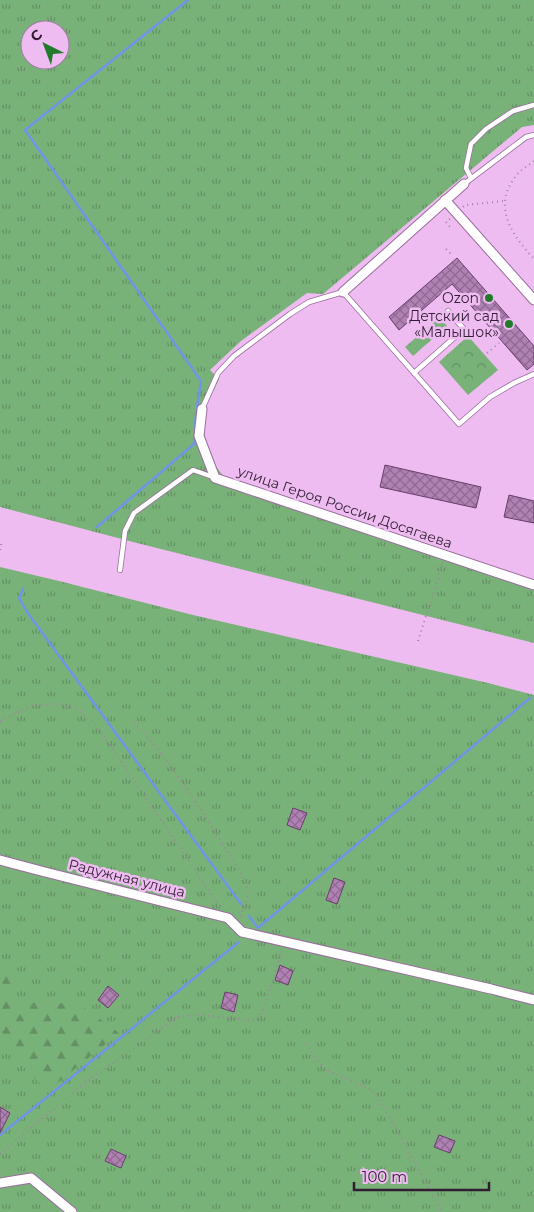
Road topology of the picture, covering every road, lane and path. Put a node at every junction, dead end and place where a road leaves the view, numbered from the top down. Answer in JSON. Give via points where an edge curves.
{"nodes":[{"id":1,"x":534,"y":105,"type":"edge"},
{"id":2,"x":534,"y":135,"type":"edge"},
{"id":3,"x":534,"y":161,"type":"edge"},
{"id":4,"x":467,"y":181,"type":"junction"},
{"id":5,"x":445,"y":200,"type":"junction"},
{"id":6,"x":505,"y":201,"type":"junction"},
{"id":7,"x":465,"y":205,"type":"dead end"},
{"id":8,"x":446,"y":248,"type":"dead end"},
{"id":9,"x":452,"y":255,"type":"dead end"},
{"id":10,"x":534,"y":259,"type":"edge"},
{"id":11,"x":343,"y":292,"type":"junction"},
{"id":12,"x":534,"y":300,"type":"edge"},
{"id":13,"x":448,"y":310,"type":"dead end"},
{"id":14,"x":499,"y":342,"type":"dead end"},
{"id":15,"x":487,"y":353,"type":"dead end"},
{"id":16,"x":414,"y":373,"type":"junction"},
{"id":17,"x":534,"y":374,"type":"edge"},
{"id":18,"x":202,"y":409,"type":"joint"},
{"id":19,"x":215,"y":478,"type":"junction"},
{"id":20,"x":2,"y":541,"type":"dead end"},
{"id":21,"x":0,"y":550,"type":"edge"},
{"id":22,"x":446,"y":555,"type":"junction"},
{"id":23,"x":120,"y":570,"type":"dead end"},
{"id":24,"x":534,"y":585,"type":"edge"},
{"id":25,"x":418,"y":641,"type":"dead end"},
{"id":26,"x":0,"y":721,"type":"edge"},
{"id":27,"x":134,"y":722,"type":"dead end"},
{"id":28,"x":0,"y":860,"type":"edge"},
{"id":29,"x":228,"y":918,"type":"junction"},
{"id":30,"x":242,"y":932,"type":"junction"},
{"id":31,"x":284,"y":942,"type":"junction"},
{"id":32,"x":534,"y":1000,"type":"edge"},
{"id":33,"x":306,"y":1044,"type":"dead end"},
{"id":34,"x":0,"y":1154,"type":"edge"},
{"id":35,"x":0,"y":1183,"type":"edge"},
{"id":36,"x":72,"y":1212,"type":"edge"},
{"id":37,"x":443,"y":1212,"type":"edge"}],
"edges":[{"from":1,"to":4,"type":"lane","via":[[513,111],[486,129],[471,144]]},
{"from":2,"to":4,"type":"lane","via":[[526,137]]},
{"from":3,"to":6,"type":"path","via":[[516,176]]},
{"from":4,"to":5,"type":"street"},
{"from":5,"to":11,"type":"street"},
{"from":5,"to":12,"type":"street"},
{"from":6,"to":7,"type":"path"},
{"from":6,"to":10,"type":"path","via":[[512,231]]},
{"from":8,"to":9,"type":"path"},
{"from":11,"to":16,"type":"lane"},
{"from":11,"to":18,"type":"lane","via":[[309,302],[234,356],[218,373]]},
{"from":13,"to":16,"type":"lane","via":[[464,329]]},
{"from":14,"to":15,"type":"path"},
{"from":16,"to":17,"type":"lane","via":[[459,424],[490,397]]},
{"from":18,"to":19,"type":"street","via":[[199,436]]},
{"from":19,"to":22,"type":"street","name":"улица Героя России Досягаева"},
{"from":19,"to":23,"type":"lane","via":[[193,470],[134,513],[125,531]]},
{"from":20,"to":21,"type":"path"},
{"from":22,"to":24,"type":"street","name":"улица Героя России Досягаева"},
{"from":22,"to":25,"type":"path"},
{"from":26,"to":29,"type":"path","via":[[33,704],[61,704],[79,711],[97,726]]},
{"from":27,"to":30,"type":"path","via":[[152,741],[194,799],[238,868],[248,890],[241,914]]},
{"from":28,"to":29,"type":"street","name":"Радужная улица"},
{"from":29,"to":30,"type":"street"},
{"from":30,"to":31,"type":"street"},
{"from":31,"to":32,"type":"street"},
{"from":31,"to":34,"type":"path","via":[[265,1006],[257,1018],[177,1017],[81,1086]]},
{"from":33,"to":37,"type":"path","via":[[324,1068],[372,1090]]},
{"from":35,"to":36,"type":"street","via":[[31,1178]]}]}
